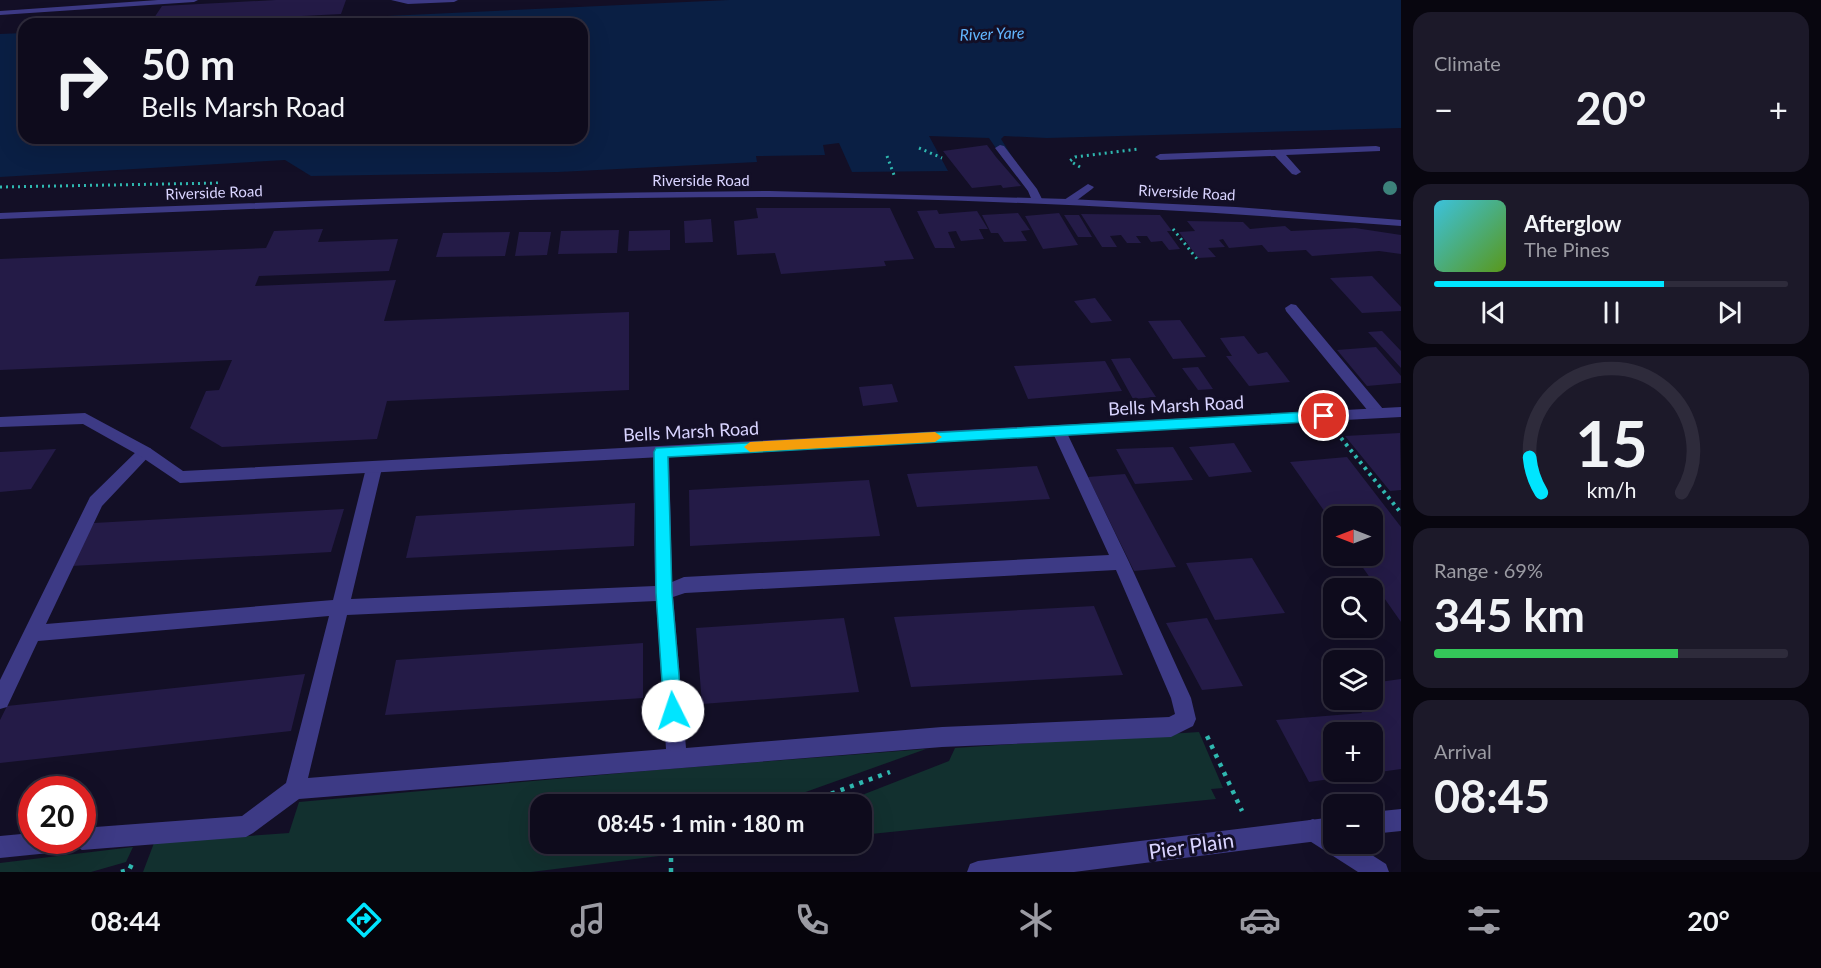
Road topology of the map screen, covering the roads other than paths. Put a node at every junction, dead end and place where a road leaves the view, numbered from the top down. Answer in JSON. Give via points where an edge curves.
{"nodes":[{"id":1,"x":194,"y":0,"type":"edge"},
{"id":2,"x":395,"y":0,"type":"edge"},
{"id":3,"x":454,"y":0,"type":"edge"},
{"id":4,"x":0,"y":13,"type":"edge"},
{"id":5,"x":1000,"y":148,"type":"dead end"},
{"id":6,"x":1376,"y":148,"type":"dead end"},
{"id":7,"x":1278,"y":153,"type":"junction"},
{"id":8,"x":1160,"y":157,"type":"dead end"},
{"id":9,"x":1296,"y":172,"type":"dead end"},
{"id":10,"x":1088,"y":187,"type":"dead end"},
{"id":11,"x":1037,"y":201,"type":"junction"},
{"id":12,"x":1068,"y":202,"type":"junction"},
{"id":13,"x":0,"y":216,"type":"edge"},
{"id":14,"x":1401,"y":223,"type":"edge"},
{"id":15,"x":1292,"y":308,"type":"dead end"},
{"id":16,"x":1401,"y":412,"type":"edge"},
{"id":17,"x":1378,"y":413,"type":"junction"},
{"id":18,"x":0,"y":422,"type":"edge"},
{"id":19,"x":1059,"y":430,"type":"junction"},
{"id":20,"x":145,"y":452,"type":"junction"},
{"id":21,"x":661,"y":452,"type":"junction"},
{"id":22,"x":374,"y":468,"type":"junction"},
{"id":23,"x":1121,"y":562,"type":"junction"},
{"id":24,"x":664,"y":593,"type":"junction"},
{"id":25,"x":340,"y":607,"type":"junction"},
{"id":26,"x":32,"y":633,"type":"junction"},
{"id":27,"x":0,"y":700,"type":"edge"},
{"id":28,"x":677,"y":758,"type":"junction"},
{"id":29,"x":295,"y":789,"type":"junction"},
{"id":30,"x":1401,"y":820,"type":"edge"},
{"id":31,"x":1383,"y":822,"type":"edge"},
{"id":32,"x":1323,"y":829,"type":"edge"},
{"id":33,"x":96,"y":838,"type":"edge"},
{"id":34,"x":18,"y":845,"type":"edge"},
{"id":35,"x":0,"y":847,"type":"edge"},
{"id":36,"x":1355,"y":854,"type":"edge"},
{"id":37,"x":1081,"y":867,"type":"edge"},
{"id":38,"x":978,"y":872,"type":"edge"},
{"id":39,"x":1378,"y":872,"type":"edge"}],
"edges":[{"from":1,"to":4,"type":"street"},
{"from":2,"to":3,"type":"street"},
{"from":5,"to":11,"type":"street"},
{"from":6,"to":7,"type":"street"},
{"from":7,"to":8,"type":"street"},
{"from":7,"to":9,"type":"street"},
{"from":10,"to":12,"type":"street"},
{"from":11,"to":12,"type":"street","name":"Riverside Road"},
{"from":11,"to":13,"type":"street","name":"Riverside Road","via":[[770,194],[543,196]]},
{"from":12,"to":14,"type":"street","name":"Riverside Road"},
{"from":15,"to":17,"type":"street"},
{"from":16,"to":17,"type":"street","name":"Bells Marsh Road"},
{"from":17,"to":19,"type":"street","name":"Bells Marsh Road"},
{"from":18,"to":20,"type":"street","name":"Bells Marsh Road","via":[[85,418]]},
{"from":19,"to":21,"type":"street","name":"Bells Marsh Road"},
{"from":19,"to":23,"type":"street"},
{"from":20,"to":22,"type":"street","name":"Bells Marsh Road","via":[[180,477]]},
{"from":20,"to":26,"type":"street","via":[[96,502]]},
{"from":21,"to":22,"type":"street","name":"Bells Marsh Road"},
{"from":21,"to":24,"type":"street"},
{"from":22,"to":25,"type":"street"},
{"from":23,"to":24,"type":"street","via":[[684,585]]},
{"from":23,"to":28,"type":"street","via":[[1181,698],[1186,719],[1171,727],[942,737]]},
{"from":24,"to":25,"type":"street"},
{"from":24,"to":28,"type":"street"},
{"from":25,"to":26,"type":"street"},
{"from":25,"to":29,"type":"street"},
{"from":26,"to":27,"type":"street"},
{"from":28,"to":29,"type":"street"},
{"from":29,"to":33,"type":"street","via":[[246,826]]},
{"from":30,"to":31,"type":"street"},
{"from":32,"to":37,"type":"street","name":"Pier Plain","via":[[1253,836]]},
{"from":34,"to":35,"type":"street"},
{"from":36,"to":39,"type":"street"},
{"from":37,"to":38,"type":"street","name":"Pier Plain"}]}
